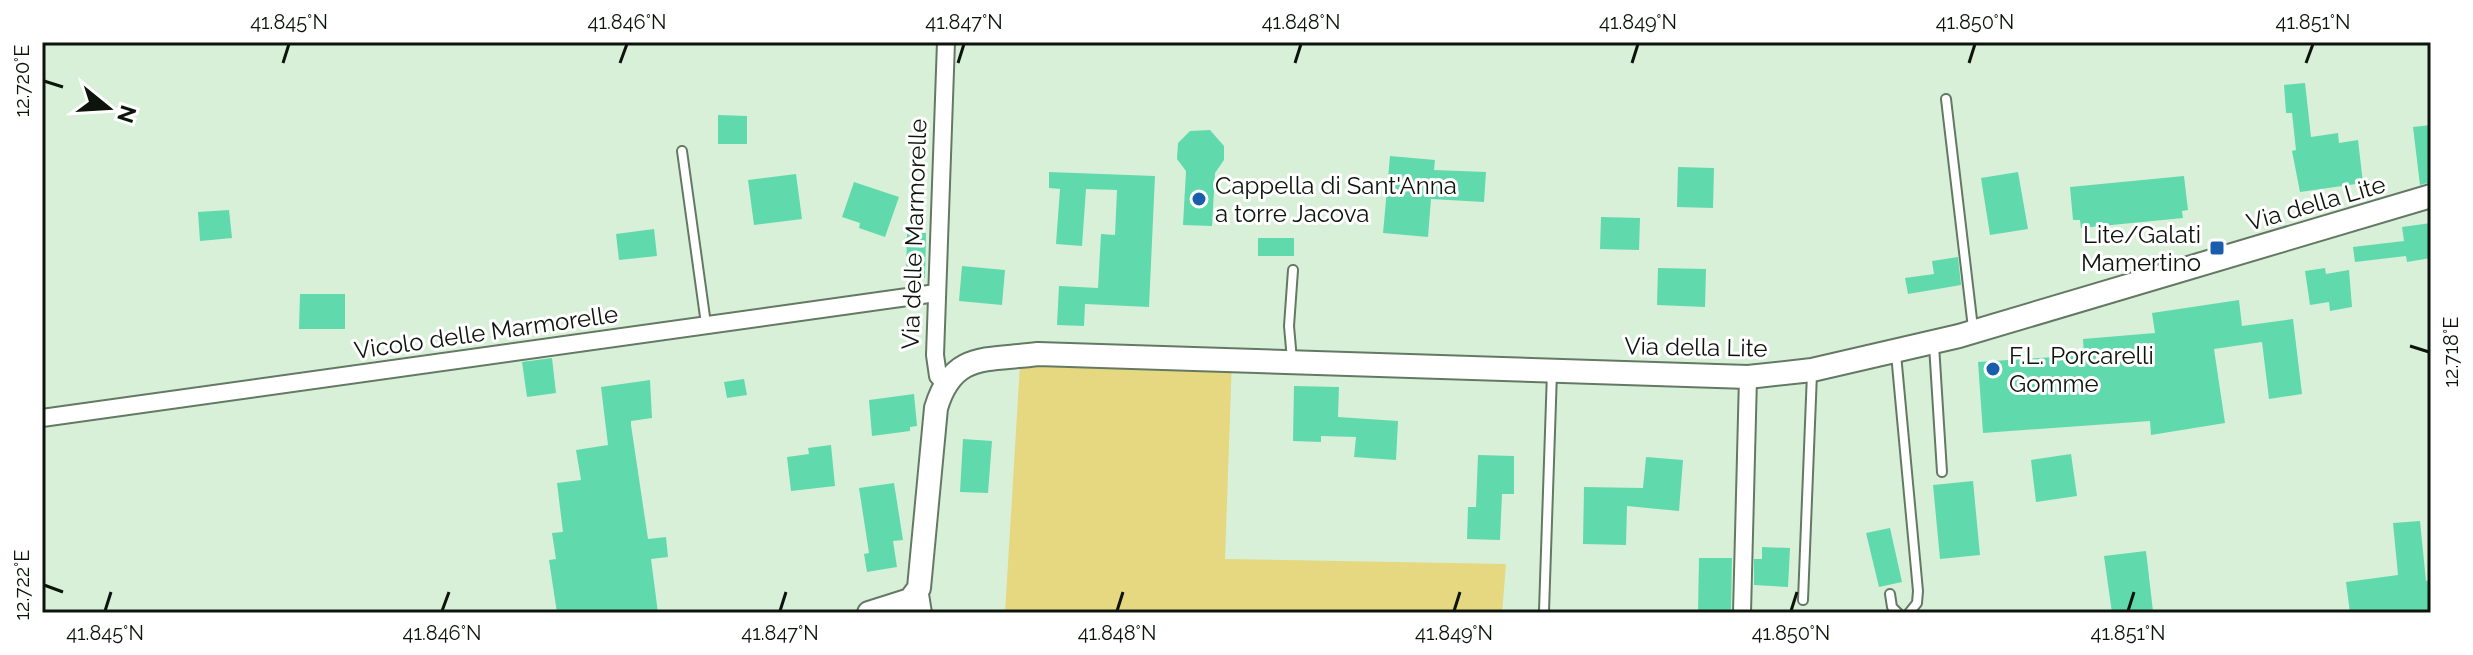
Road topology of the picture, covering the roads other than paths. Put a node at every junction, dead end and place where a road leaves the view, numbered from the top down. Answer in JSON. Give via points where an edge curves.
{"nodes":[{"id":1,"x":946,"y":42,"type":"edge"},
{"id":2,"x":1946,"y":99,"type":"dead end"},
{"id":3,"x":682,"y":151,"type":"dead end"},
{"id":4,"x":2431,"y":196,"type":"edge"},
{"id":5,"x":1293,"y":270,"type":"dead end"},
{"id":6,"x":936,"y":293,"type":"junction"},
{"id":7,"x":706,"y":325,"type":"junction"},
{"id":8,"x":1974,"y":331,"type":"junction"},
{"id":9,"x":1934,"y":341,"type":"junction"},
{"id":10,"x":1896,"y":351,"type":"junction"},
{"id":11,"x":1292,"y":360,"type":"junction"},
{"id":12,"x":1552,"y":370,"type":"junction"},
{"id":13,"x":1812,"y":370,"type":"junction"},
{"id":14,"x":1748,"y":377,"type":"junction"},
{"id":15,"x":945,"y":383,"type":"junction"},
{"id":16,"x":42,"y":418,"type":"edge"},
{"id":17,"x":1942,"y":472,"type":"dead end"},
{"id":18,"x":919,"y":588,"type":"junction"},
{"id":19,"x":1890,"y":594,"type":"dead end"},
{"id":20,"x":1803,"y":600,"type":"dead end"},
{"id":21,"x":1544,"y":611,"type":"dead end"},
{"id":22,"x":869,"y":613,"type":"edge"},
{"id":23,"x":923,"y":613,"type":"edge"},
{"id":24,"x":1742,"y":613,"type":"edge"},
{"id":25,"x":1898,"y":613,"type":"edge"},
{"id":26,"x":1909,"y":613,"type":"edge"}],
"edges":[{"from":1,"to":6,"type":"street","name":"Via delle Marmorelle"},
{"from":2,"to":8,"type":"lane"},
{"from":3,"to":7,"type":"lane"},
{"from":4,"to":8,"type":"street","name":"Via della Lite"},
{"from":5,"to":11,"type":"lane"},
{"from":6,"to":7,"type":"street","name":"Vicolo delle Marmorelle"},
{"from":6,"to":15,"type":"street","name":"Via delle Marmorelle","via":[[935,355],[938,376]]},
{"from":7,"to":16,"type":"street","name":"Vicolo delle Marmorelle"},
{"from":8,"to":9,"type":"street","name":"Via della Lite"},
{"from":9,"to":10,"type":"street","name":"Via della Lite"},
{"from":9,"to":17,"type":"lane"},
{"from":10,"to":13,"type":"street","name":"Via della Lite"},
{"from":10,"to":26,"type":"lane","via":[[1918,591]]},
{"from":11,"to":12,"type":"street","name":"Via della Lite"},
{"from":11,"to":15,"type":"street","name":"Via della Lite","via":[[1038,354],[963,365]]},
{"from":12,"to":14,"type":"street","name":"Via della Lite"},
{"from":12,"to":21,"type":"lane"},
{"from":13,"to":14,"type":"street","name":"Via della Lite"},
{"from":13,"to":20,"type":"lane"},
{"from":14,"to":24,"type":"street"},
{"from":15,"to":18,"type":"street","name":"Via delle Marmorelle","via":[[933,431]]},
{"from":18,"to":22,"type":"street","via":[[910,600]]},
{"from":18,"to":23,"type":"street","name":"Via delle Marmorelle"},
{"from":19,"to":25,"type":"lane"}]}
